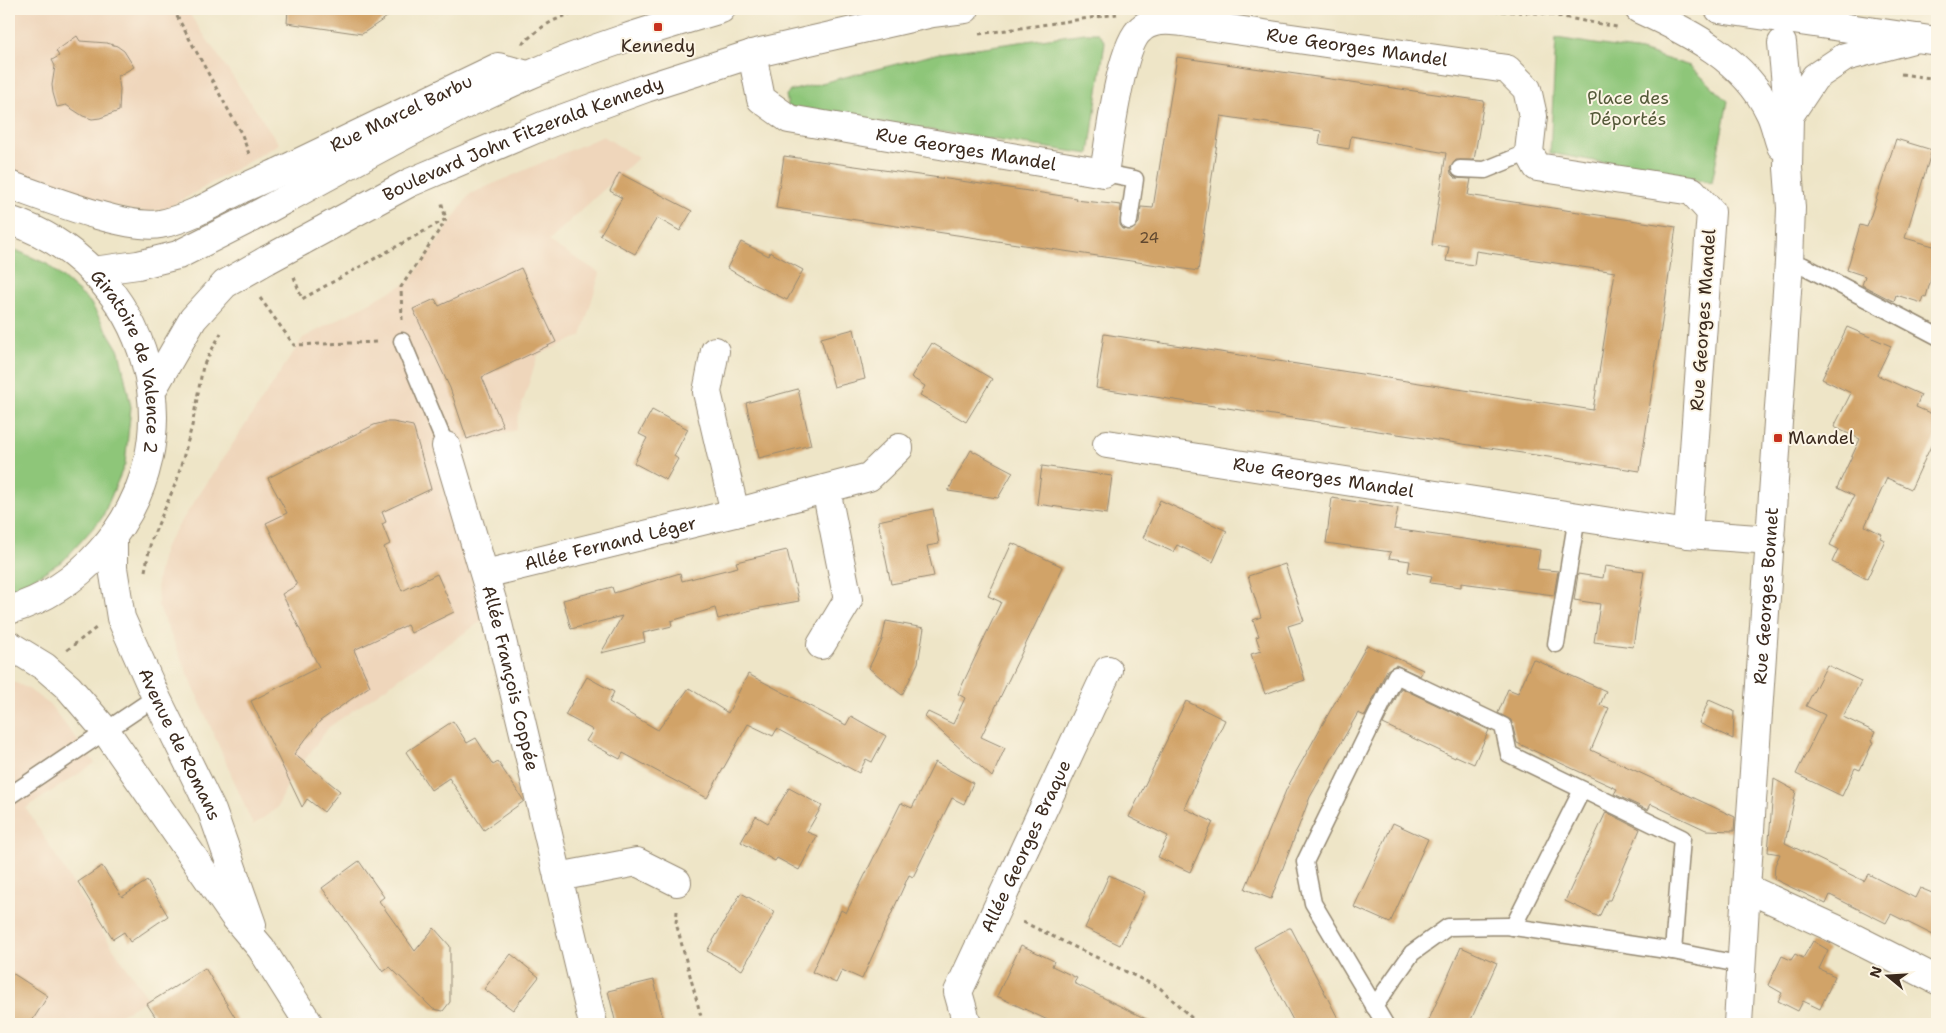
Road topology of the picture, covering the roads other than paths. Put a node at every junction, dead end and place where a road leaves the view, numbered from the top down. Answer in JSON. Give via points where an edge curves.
{"nodes":[{"id":1,"x":721,"y":9,"type":"edge"},
{"id":2,"x":964,"y":9,"type":"edge"},
{"id":3,"x":1720,"y":9,"type":"edge"},
{"id":4,"x":931,"y":11,"type":"edge"},
{"id":5,"x":1138,"y":16,"type":"edge"},
{"id":6,"x":1209,"y":17,"type":"edge"},
{"id":7,"x":1632,"y":19,"type":"edge"},
{"id":8,"x":1786,"y":24,"type":"edge"},
{"id":9,"x":1927,"y":40,"type":"edge"},
{"id":10,"x":752,"y":54,"type":"junction"},
{"id":11,"x":527,"y":75,"type":"junction"},
{"id":12,"x":1780,"y":115,"type":"junction"},
{"id":13,"x":1529,"y":152,"type":"junction"},
{"id":14,"x":1460,"y":169,"type":"dead end"},
{"id":15,"x":1104,"y":173,"type":"junction"},
{"id":16,"x":9,"y":185,"type":"edge"},
{"id":17,"x":9,"y":220,"type":"edge"},
{"id":18,"x":1129,"y":221,"type":"dead end"},
{"id":19,"x":1788,"y":262,"type":"junction"},
{"id":20,"x":93,"y":270,"type":"junction"},
{"id":21,"x":1937,"y":336,"type":"edge"},
{"id":22,"x":402,"y":341,"type":"road end"},
{"id":23,"x":715,"y":351,"type":"dead end"},
{"id":24,"x":152,"y":390,"type":"junction"},
{"id":25,"x":1107,"y":444,"type":"dead end"},
{"id":26,"x":446,"y":446,"type":"joint"},
{"id":27,"x":899,"y":448,"type":"dead end"},
{"id":28,"x":826,"y":489,"type":"junction"},
{"id":29,"x":735,"y":513,"type":"junction"},
{"id":30,"x":1577,"y":517,"type":"junction"},
{"id":31,"x":1688,"y":534,"type":"junction"},
{"id":32,"x":113,"y":538,"type":"junction"},
{"id":33,"x":1771,"y":540,"type":"junction"},
{"id":34,"x":485,"y":574,"type":"junction"},
{"id":35,"x":9,"y":610,"type":"edge"},
{"id":36,"x":821,"y":644,"type":"dead end"},
{"id":37,"x":1556,"y":644,"type":"dead end"},
{"id":38,"x":9,"y":645,"type":"edge"},
{"id":39,"x":1108,"y":670,"type":"dead end"},
{"id":40,"x":156,"y":697,"type":"junction"},
{"id":41,"x":105,"y":730,"type":"junction"},
{"id":42,"x":1582,"y":790,"type":"junction"},
{"id":43,"x":9,"y":796,"type":"edge"},
{"id":44,"x":558,"y":877,"type":"junction"},
{"id":45,"x":677,"y":882,"type":"road end"},
{"id":46,"x":1746,"y":888,"type":"junction"},
{"id":47,"x":1513,"y":927,"type":"junction"},
{"id":48,"x":261,"y":948,"type":"junction"},
{"id":49,"x":1673,"y":952,"type":"junction"},
{"id":50,"x":1742,"y":965,"type":"junction"},
{"id":51,"x":1937,"y":980,"type":"edge"},
{"id":52,"x":1374,"y":1007,"type":"junction"},
{"id":53,"x":309,"y":1024,"type":"edge"},
{"id":54,"x":594,"y":1024,"type":"edge"},
{"id":55,"x":966,"y":1024,"type":"edge"},
{"id":56,"x":1385,"y":1024,"type":"edge"},
{"id":57,"x":1738,"y":1024,"type":"edge"}],
"edges":[{"from":1,"to":11,"type":"street","via":[[649,30]]},
{"from":2,"to":4,"type":"street","name":"Boulevard John Fitzerald Kennedy"},
{"from":3,"to":8,"type":"street"},
{"from":4,"to":10,"type":"street","name":"Boulevard John Fitzerald Kennedy"},
{"from":5,"to":6,"type":"street","name":"Rue Georges Mandel","via":[[1155,22]]},
{"from":5,"to":15,"type":"street","via":[[1122,67]]},
{"from":6,"to":13,"type":"street","name":"Rue Georges Mandel","via":[[1507,69],[1527,89],[1533,116]]},
{"from":7,"to":12,"type":"street","via":[[1681,28],[1706,44],[1734,66]]},
{"from":8,"to":9,"type":"street"},
{"from":8,"to":12,"type":"street","name":"Rue Georges Bonnet"},
{"from":9,"to":12,"type":"street","via":[[1845,57],[1815,77]]},
{"from":10,"to":15,"type":"street","name":"Rue Georges Mandel","via":[[761,99],[789,119]]},
{"from":10,"to":24,"type":"street","name":"Boulevard John Fitzerald Kennedy","bridge":true,"via":[[545,125],[409,183],[267,260],[225,284],[193,319]]},
{"from":11,"to":16,"type":"street","name":"Rue Marcel Barbu","bridge":true,"via":[[498,67],[241,190],[160,224],[120,221]]},
{"from":11,"to":20,"type":"street","bridge":true,"via":[[386,144],[178,255],[138,265]]},
{"from":12,"to":19,"type":"street","name":"Rue Georges Bonnet","via":[[1791,208]]},
{"from":13,"to":14,"type":"lane","via":[[1484,170]]},
{"from":13,"to":31,"type":"street","name":"Rue Georges Mandel","via":[[1538,167],[1692,191],[1711,212]]},
{"from":15,"to":18,"type":"lane","via":[[1135,179]]},
{"from":17,"to":20,"type":"street","name":"Giratoire de Valence 2","via":[[55,241]]},
{"from":19,"to":21,"type":"lane","via":[[1804,266]]},
{"from":19,"to":33,"type":"street","name":"Rue Georges Bonnet"},
{"from":20,"to":24,"type":"street","name":"Giratoire de Valence 2","via":[[115,296],[132,325],[145,356]]},
{"from":22,"to":26,"type":"lane","name":"Allée François Coppée"},
{"from":23,"to":29,"type":"street","via":[[707,392]]},
{"from":24,"to":32,"type":"street","name":"Giratoire de Valence 2","via":[[153,429],[147,468],[133,504]]},
{"from":25,"to":30,"type":"street","name":"Rue Georges Mandel"},
{"from":26,"to":34,"type":"street","name":"Allée François Coppée"},
{"from":27,"to":28,"type":"street","name":"Allée Fernand Léger","via":[[869,478]]},
{"from":28,"to":29,"type":"street","name":"Allée Fernand Léger"},
{"from":28,"to":36,"type":"street","via":[[848,600]]},
{"from":29,"to":34,"type":"street","name":"Allée Fernand Léger"},
{"from":30,"to":31,"type":"street","name":"Rue Georges Mandel"},
{"from":30,"to":37,"type":"lane"},
{"from":31,"to":33,"type":"street","name":"Rue Georges Mandel"},
{"from":32,"to":35,"type":"street","name":"Giratoire de Valence 2","via":[[87,566],[56,590]]},
{"from":32,"to":40,"type":"street","name":"Avenue de Romans","via":[[113,568],[121,618]]},
{"from":33,"to":46,"type":"street","name":"Rue Georges Bonnet"},
{"from":34,"to":44,"type":"street","name":"Allée François Coppée"},
{"from":38,"to":41,"type":"street","name":"Avenue de Romans","via":[[45,667],[69,688]]},
{"from":39,"to":55,"type":"street","name":"Allée Georges Braque","via":[[958,992]]},
{"from":40,"to":41,"type":"lane"},
{"from":40,"to":48,"type":"street","name":"Avenue de Romans","via":[[212,811]]},
{"from":41,"to":43,"type":"lane"},
{"from":41,"to":48,"type":"street","name":"Avenue de Romans","via":[[234,916]]},
{"from":42,"to":47,"type":"lane"},
{"from":42,"to":49,"type":"lane","via":[[1682,838]]},
{"from":42,"to":52,"type":"lane","via":[[1509,754],[1503,726],[1396,675],[1305,862],[1313,903]]},
{"from":44,"to":45,"type":"street","via":[[636,862]]},
{"from":44,"to":54,"type":"street","name":"Allée François Coppée"},
{"from":46,"to":50,"type":"street","name":"Rue Georges Bonnet"},
{"from":46,"to":51,"type":"street","via":[[1836,928]]},
{"from":47,"to":49,"type":"lane"},
{"from":47,"to":52,"type":"lane","via":[[1448,927],[1412,953]]},
{"from":48,"to":53,"type":"street","name":"Avenue de Romans"},
{"from":49,"to":50,"type":"lane"},
{"from":50,"to":57,"type":"street","name":"Rue Georges Bonnet"},
{"from":52,"to":56,"type":"lane"}]}
